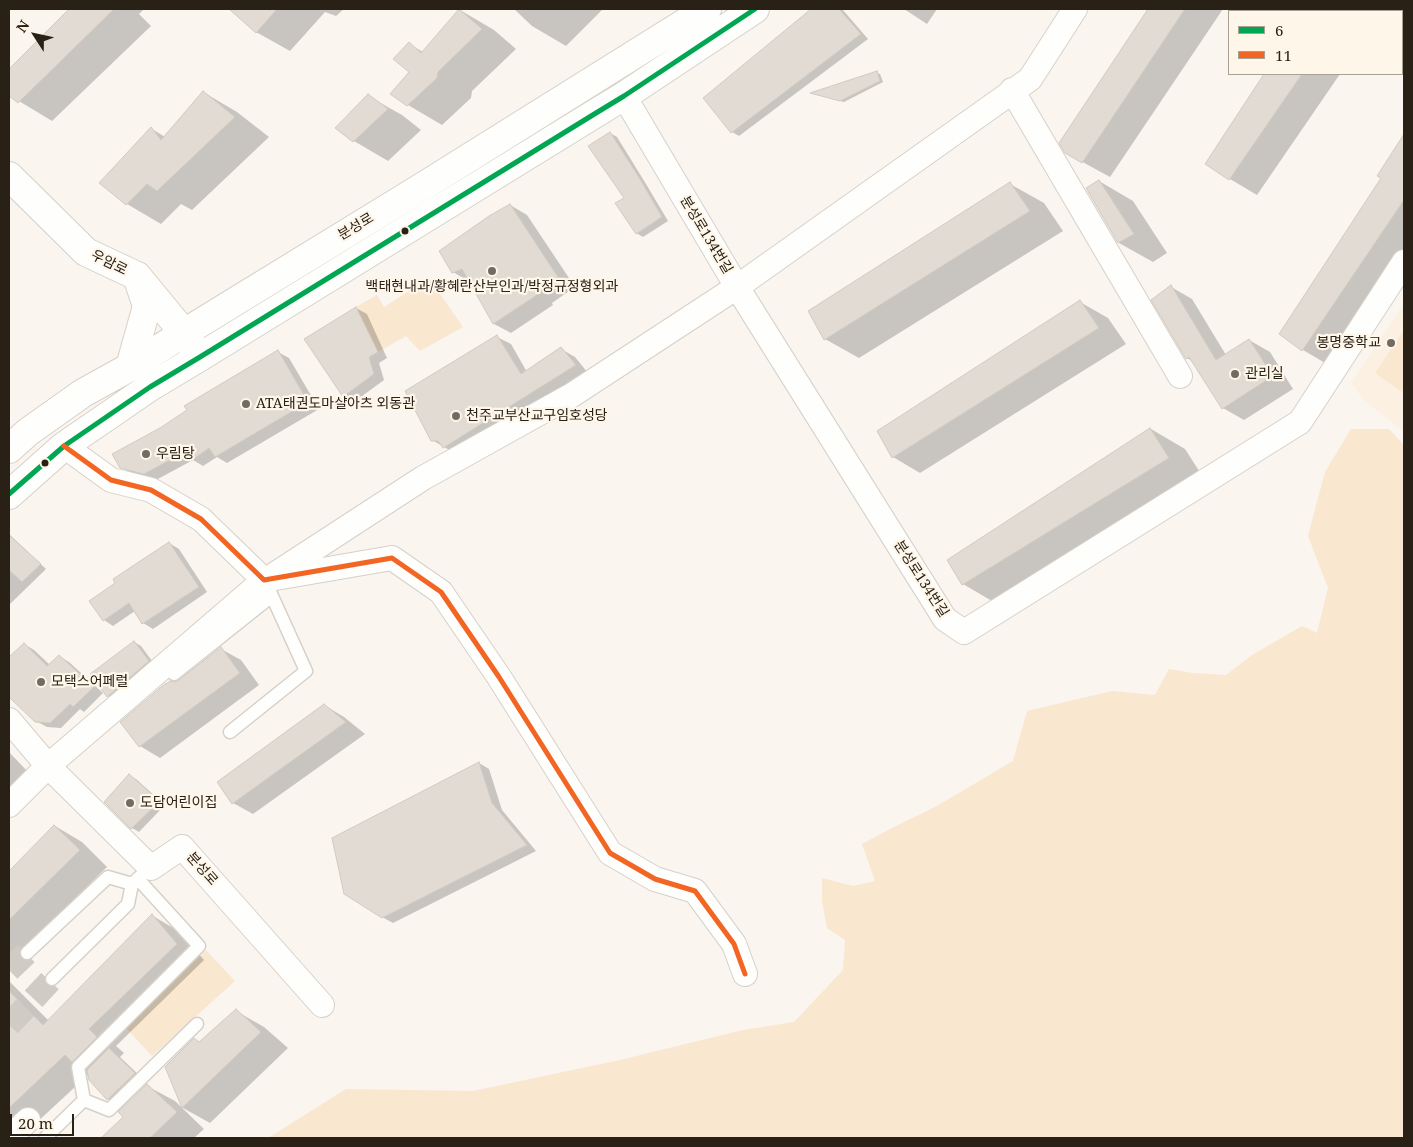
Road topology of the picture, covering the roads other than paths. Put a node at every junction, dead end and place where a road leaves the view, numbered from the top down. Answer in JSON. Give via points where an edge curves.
{"nodes":[{"id":1,"x":707,"y":9,"type":"edge"},
{"id":2,"x":755,"y":9,"type":"edge"},
{"id":3,"x":1075,"y":9,"type":"edge"},
{"id":4,"x":1012,"y":90,"type":"junction"},
{"id":5,"x":624,"y":96,"type":"junction"},
{"id":6,"x":9,"y":176,"type":"edge"},
{"id":7,"x":1404,"y":262,"type":"edge"},
{"id":8,"x":137,"y":276,"type":"junction"},
{"id":9,"x":737,"y":287,"type":"junction"},
{"id":10,"x":184,"y":332,"type":"junction"},
{"id":11,"x":200,"y":357,"type":"junction"},
{"id":12,"x":130,"y":367,"type":"junction"},
{"id":13,"x":1180,"y":376,"type":"dead end"},
{"id":14,"x":64,"y":446,"type":"junction"},
{"id":15,"x":9,"y":449,"type":"edge"},
{"id":16,"x":9,"y":495,"type":"edge"},
{"id":17,"x":268,"y":588,"type":"junction"},
{"id":18,"x":174,"y":674,"type":"dead end"},
{"id":19,"x":9,"y":720,"type":"edge"},
{"id":20,"x":230,"y":732,"type":"dead end"},
{"id":21,"x":48,"y":766,"type":"junction"},
{"id":22,"x":9,"y":805,"type":"edge"},
{"id":23,"x":140,"y":877,"type":"junction"},
{"id":24,"x":27,"y":953,"type":"tunnel mouth"},
{"id":25,"x":745,"y":974,"type":"dead end"},
{"id":26,"x":52,"y":979,"type":"tunnel mouth"},
{"id":27,"x":322,"y":1005,"type":"dead end"},
{"id":28,"x":197,"y":1024,"type":"dead end"},
{"id":29,"x":84,"y":1100,"type":"junction"},
{"id":30,"x":28,"y":1120,"type":"dead end"},
{"id":31,"x":10,"y":1138,"type":"edge"},
{"id":32,"x":45,"y":1138,"type":"edge"}],
"edges":[{"from":1,"to":10,"type":"main road","name":"분성로"},
{"from":2,"to":5,"type":"main road","name":"분성로"},
{"from":3,"to":4,"type":"street","via":[[1030,79]]},
{"from":4,"to":9,"type":"street"},
{"from":4,"to":13,"type":"street"},
{"from":5,"to":9,"type":"street","name":"분성로134번길"},
{"from":5,"to":11,"type":"main road","name":"분성로"},
{"from":6,"to":8,"type":"main road","name":"우암로","via":[[86,252]]},
{"from":7,"to":9,"type":"street","name":"분성로134번길","via":[[1300,422],[964,632],[945,619]]},
{"from":8,"to":10,"type":"main road","name":"우암로"},
{"from":8,"to":12,"type":"main road","via":[[147,306]]},
{"from":9,"to":17,"type":"street","via":[[572,395],[424,478]]},
{"from":10,"to":11,"type":"main road","name":"우암로"},
{"from":10,"to":12,"type":"main road","name":"분성로"},
{"from":11,"to":14,"type":"main road","name":"분성로"},
{"from":12,"to":15,"type":"main road","name":"분성로","via":[[83,393]]},
{"from":14,"to":16,"type":"main road","name":"분성로"},
{"from":14,"to":17,"type":"street","via":[[111,480],[151,490],[201,519]]},
{"from":17,"to":18,"type":"lane"},
{"from":17,"to":20,"type":"lane","via":[[306,672]]},
{"from":17,"to":21,"type":"street"},
{"from":17,"to":25,"type":"street","via":[[392,558],[441,592],[610,853],[655,879],[695,891],[734,944]]},
{"from":19,"to":21,"type":"street"},
{"from":21,"to":22,"type":"street"},
{"from":21,"to":23,"type":"street"},
{"from":23,"to":24,"type":"lane","via":[[108,877]]},
{"from":23,"to":26,"type":"lane","via":[[128,904]]},
{"from":23,"to":27,"type":"street","name":"분성로","via":[[182,847]]},
{"from":23,"to":29,"type":"lane","via":[[199,946],[78,1067]]},
{"from":28,"to":29,"type":"lane","via":[[109,1110]]},
{"from":29,"to":32,"type":"lane"},
{"from":30,"to":31,"type":"street"}]}
